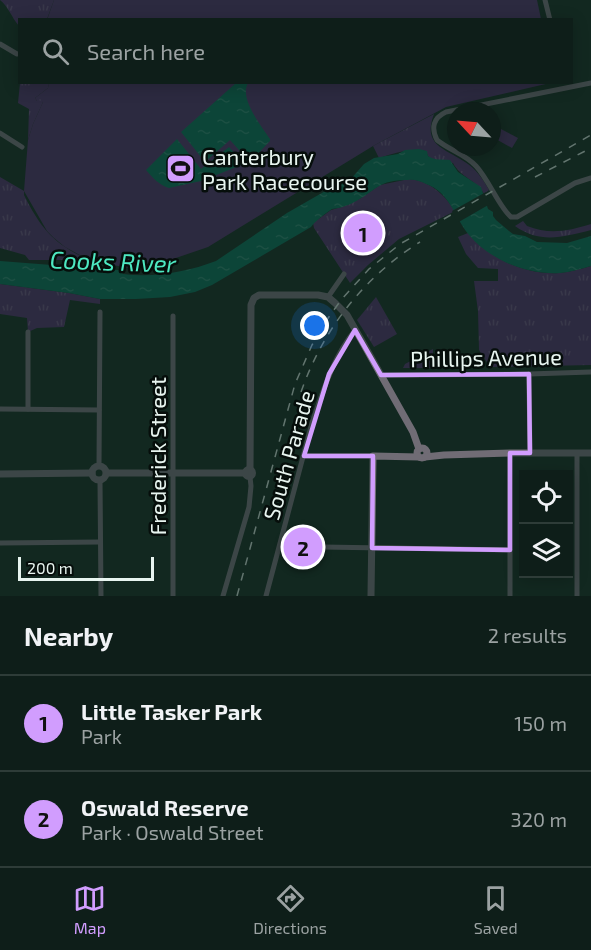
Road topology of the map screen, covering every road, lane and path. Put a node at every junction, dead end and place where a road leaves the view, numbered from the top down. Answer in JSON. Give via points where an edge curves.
{"nodes":[{"id":1,"x":545,"y":0,"type":"edge"},
{"id":2,"x":550,"y":18,"type":"edge"},
{"id":3,"x":0,"y":44,"type":"edge"},
{"id":4,"x":17,"y":54,"type":"dead end"},
{"id":5,"x":591,"y":83,"type":"edge"},
{"id":6,"x":564,"y":86,"type":"edge"},
{"id":7,"x":0,"y":133,"type":"edge"},
{"id":8,"x":22,"y":147,"type":"dead end"},
{"id":9,"x":591,"y":178,"type":"edge"},
{"id":10,"x":344,"y":274,"type":"dead end"},
{"id":11,"x":328,"y":297,"type":"junction"},
{"id":12,"x":100,"y":312,"type":"dead end"},
{"id":13,"x":173,"y":316,"type":"dead end"},
{"id":14,"x":355,"y":330,"type":"junction"},
{"id":15,"x":28,"y":332,"type":"dead end"},
{"id":16,"x":591,"y":372,"type":"edge"},
{"id":17,"x":529,"y":374,"type":"junction"},
{"id":18,"x":381,"y":375,"type":"junction"},
{"id":19,"x":0,"y":409,"type":"edge"},
{"id":20,"x":28,"y":409,"type":"junction"},
{"id":21,"x":99,"y":410,"type":"junction"},
{"id":22,"x":422,"y":453,"type":"junction"},
{"id":23,"x":510,"y":453,"type":"junction"},
{"id":24,"x":530,"y":453,"type":"junction"},
{"id":25,"x":577,"y":453,"type":"junction"},
{"id":26,"x":591,"y":453,"type":"edge"},
{"id":27,"x":304,"y":456,"type":"junction"},
{"id":28,"x":373,"y":456,"type":"junction"},
{"id":29,"x":99,"y":466,"type":"junction"},
{"id":30,"x":92,"y":473,"type":"junction"},
{"id":31,"x":107,"y":473,"type":"junction"},
{"id":32,"x":173,"y":473,"type":"junction"},
{"id":33,"x":248,"y":473,"type":"junction"},
{"id":34,"x":0,"y":474,"type":"edge"},
{"id":35,"x":100,"y":481,"type":"junction"},
{"id":36,"x":100,"y":542,"type":"junction"},
{"id":37,"x":0,"y":543,"type":"edge"},
{"id":38,"x":322,"y":547,"type":"dead end"},
{"id":39,"x":372,"y":548,"type":"junction"},
{"id":40,"x":510,"y":550,"type":"junction"},
{"id":41,"x":101,"y":596,"type":"edge"},
{"id":42,"x":173,"y":596,"type":"edge"},
{"id":43,"x":224,"y":596,"type":"edge"},
{"id":44,"x":266,"y":596,"type":"edge"},
{"id":45,"x":371,"y":596,"type":"edge"},
{"id":46,"x":510,"y":596,"type":"edge"},
{"id":47,"x":577,"y":596,"type":"edge"}],
"edges":[{"from":1,"to":2,"type":"street"},
{"from":3,"to":4,"type":"street"},
{"from":5,"to":6,"type":"street"},
{"from":6,"to":9,"type":"street","via":[[449,111],[435,120],[433,132],[437,140],[475,164],[509,216],[519,216],[575,183]]},
{"from":7,"to":8,"type":"street"},
{"from":10,"to":11,"type":"street"},
{"from":11,"to":14,"type":"street","via":[[347,315]]},
{"from":11,"to":33,"type":"street","via":[[254,298],[250,319]]},
{"from":12,"to":21,"type":"street"},
{"from":13,"to":32,"type":"street","name":"Frederick Street"},
{"from":14,"to":18,"type":"street"},
{"from":14,"to":27,"type":"street","name":"South Parade","via":[[329,374]]},
{"from":15,"to":20,"type":"street"},
{"from":16,"to":17,"type":"street","name":"Phillips Avenue"},
{"from":17,"to":18,"type":"street","name":"Phillips Avenue"},
{"from":17,"to":24,"type":"street"},
{"from":18,"to":22,"type":"street"},
{"from":19,"to":20,"type":"street"},
{"from":20,"to":21,"type":"street"},
{"from":21,"to":29,"type":"street"},
{"from":22,"to":23,"type":"street"},
{"from":22,"to":28,"type":"street"},
{"from":23,"to":24,"type":"street"},
{"from":23,"to":40,"type":"street"},
{"from":24,"to":25,"type":"street"},
{"from":25,"to":26,"type":"street"},
{"from":25,"to":47,"type":"street"},
{"from":27,"to":28,"type":"street"},
{"from":27,"to":44,"type":"street","name":"South Parade"},
{"from":28,"to":39,"type":"street"},
{"from":29,"to":30,"type":"street"},
{"from":29,"to":31,"type":"street"},
{"from":30,"to":34,"type":"street"},
{"from":30,"to":35,"type":"street"},
{"from":31,"to":32,"type":"street"},
{"from":31,"to":35,"type":"street"},
{"from":32,"to":33,"type":"street"},
{"from":32,"to":42,"type":"street","name":"Frederick Street"},
{"from":33,"to":43,"type":"street","via":[[249,507]]},
{"from":35,"to":36,"type":"street"},
{"from":36,"to":37,"type":"street"},
{"from":36,"to":41,"type":"street"},
{"from":38,"to":39,"type":"street"},
{"from":39,"to":40,"type":"street"},
{"from":39,"to":45,"type":"street"},
{"from":40,"to":46,"type":"street"}]}
